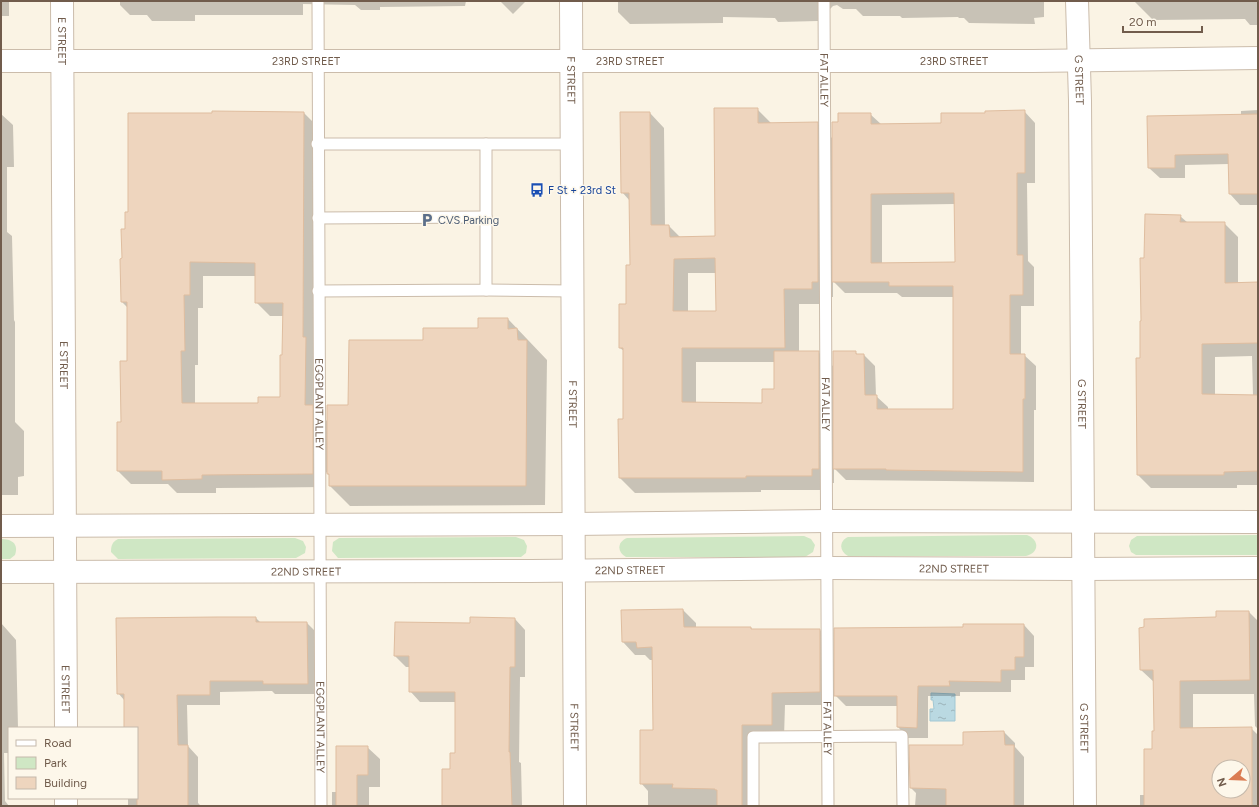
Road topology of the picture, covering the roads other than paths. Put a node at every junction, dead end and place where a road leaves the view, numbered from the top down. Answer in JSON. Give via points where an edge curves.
{"nodes":[{"id":1,"x":62,"y":1,"type":"edge"},
{"id":2,"x":318,"y":1,"type":"edge"},
{"id":3,"x":571,"y":1,"type":"edge"},
{"id":4,"x":824,"y":1,"type":"edge"},
{"id":5,"x":1078,"y":1,"type":"edge"},
{"id":6,"x":1258,"y":58,"type":"edge"},
{"id":7,"x":318,"y":60,"type":"junction"},
{"id":8,"x":1079,"y":60,"type":"junction"},
{"id":9,"x":1,"y":61,"type":"edge"},
{"id":10,"x":63,"y":61,"type":"junction"},
{"id":11,"x":571,"y":61,"type":"junction"},
{"id":12,"x":824,"y":61,"type":"junction"},
{"id":13,"x":317,"y":144,"type":"junction"},
{"id":14,"x":486,"y":144,"type":"junction"},
{"id":15,"x":571,"y":144,"type":"junction"},
{"id":16,"x":486,"y":217,"type":"junction"},
{"id":17,"x":318,"y":218,"type":"junction"},
{"id":18,"x":486,"y":290,"type":"junction"},
{"id":19,"x":318,"y":291,"type":"junction"},
{"id":20,"x":572,"y":291,"type":"junction"},
{"id":21,"x":827,"y":521,"type":"junction"},
{"id":22,"x":1083,"y":522,"type":"junction"},
{"id":23,"x":1258,"y":522,"type":"edge"},
{"id":24,"x":319,"y":524,"type":"junction"},
{"id":25,"x":573,"y":524,"type":"junction"},
{"id":26,"x":65,"y":525,"type":"junction"},
{"id":27,"x":1,"y":526,"type":"edge"},
{"id":28,"x":827,"y":568,"type":"junction"},
{"id":29,"x":1258,"y":568,"type":"edge"},
{"id":30,"x":1083,"y":569,"type":"junction"},
{"id":31,"x":319,"y":570,"type":"junction"},
{"id":32,"x":573,"y":571,"type":"junction"},
{"id":33,"x":1,"y":572,"type":"edge"},
{"id":34,"x":66,"y":572,"type":"junction"},
{"id":35,"x":66,"y":727,"type":"edge"},
{"id":36,"x":828,"y":737,"type":"junction"},
{"id":37,"x":321,"y":806,"type":"edge"},
{"id":38,"x":575,"y":806,"type":"edge"},
{"id":39,"x":753,"y":806,"type":"edge"},
{"id":40,"x":828,"y":806,"type":"edge"},
{"id":41,"x":903,"y":806,"type":"edge"},
{"id":42,"x":1084,"y":806,"type":"edge"}],
"edges":[{"from":1,"to":10,"type":"street","name":"E STREET"},
{"from":2,"to":7,"type":"lane","name":"EGGPLANT ALLEY"},
{"from":3,"to":11,"type":"street","name":"F STREET"},
{"from":4,"to":12,"type":"lane","name":"FAT ALLEY"},
{"from":5,"to":8,"type":"street","name":"G STREET"},
{"from":6,"to":8,"type":"street","name":"23RD STREET"},
{"from":7,"to":10,"type":"street","name":"23RD STREET"},
{"from":7,"to":11,"type":"street","name":"23RD STREET"},
{"from":7,"to":13,"type":"lane","name":"EGGPLANT ALLEY"},
{"from":8,"to":12,"type":"street","name":"23RD STREET"},
{"from":8,"to":22,"type":"street","name":"G STREET"},
{"from":9,"to":10,"type":"street","name":"23RD STREET"},
{"from":10,"to":26,"type":"street","name":"E STREET"},
{"from":11,"to":12,"type":"street","name":"23RD STREET"},
{"from":11,"to":15,"type":"street","name":"F STREET"},
{"from":12,"to":21,"type":"lane","name":"FAT ALLEY"},
{"from":13,"to":14,"type":"lane"},
{"from":13,"to":17,"type":"lane","name":"EGGPLANT ALLEY"},
{"from":14,"to":15,"type":"lane"},
{"from":14,"to":16,"type":"lane"},
{"from":15,"to":20,"type":"street","name":"F STREET"},
{"from":16,"to":17,"type":"lane"},
{"from":16,"to":18,"type":"lane"},
{"from":17,"to":19,"type":"lane","name":"EGGPLANT ALLEY"},
{"from":18,"to":19,"type":"lane"},
{"from":18,"to":20,"type":"lane"},
{"from":19,"to":24,"type":"lane","name":"EGGPLANT ALLEY"},
{"from":20,"to":25,"type":"street","name":"F STREET"},
{"from":21,"to":22,"type":"street"},
{"from":21,"to":25,"type":"street"},
{"from":21,"to":28,"type":"lane","name":"FAT ALLEY"},
{"from":22,"to":23,"type":"street"},
{"from":22,"to":30,"type":"street","name":"G STREET"},
{"from":24,"to":25,"type":"street"},
{"from":24,"to":26,"type":"street"},
{"from":24,"to":31,"type":"lane","name":"EGGPLANT ALLEY"},
{"from":25,"to":32,"type":"street","name":"F STREET"},
{"from":26,"to":27,"type":"street"},
{"from":26,"to":34,"type":"street","name":"E STREET"},
{"from":28,"to":30,"type":"street","name":"22ND STREET"},
{"from":28,"to":32,"type":"street","name":"22ND STREET"},
{"from":28,"to":36,"type":"lane","name":"FAT ALLEY"},
{"from":29,"to":30,"type":"street","name":"22ND STREET"},
{"from":30,"to":42,"type":"street","name":"G STREET"},
{"from":31,"to":32,"type":"street","name":"22ND STREET"},
{"from":31,"to":34,"type":"street","name":"22ND STREET"},
{"from":31,"to":37,"type":"lane","name":"EGGPLANT ALLEY"},
{"from":32,"to":38,"type":"street","name":"F STREET"},
{"from":33,"to":34,"type":"street","name":"22ND STREET"},
{"from":34,"to":35,"type":"street","name":"E STREET"},
{"from":36,"to":39,"type":"lane","via":[[753,737]]},
{"from":36,"to":40,"type":"lane","name":"FAT ALLEY"},
{"from":36,"to":41,"type":"lane","via":[[902,736]]}]}
